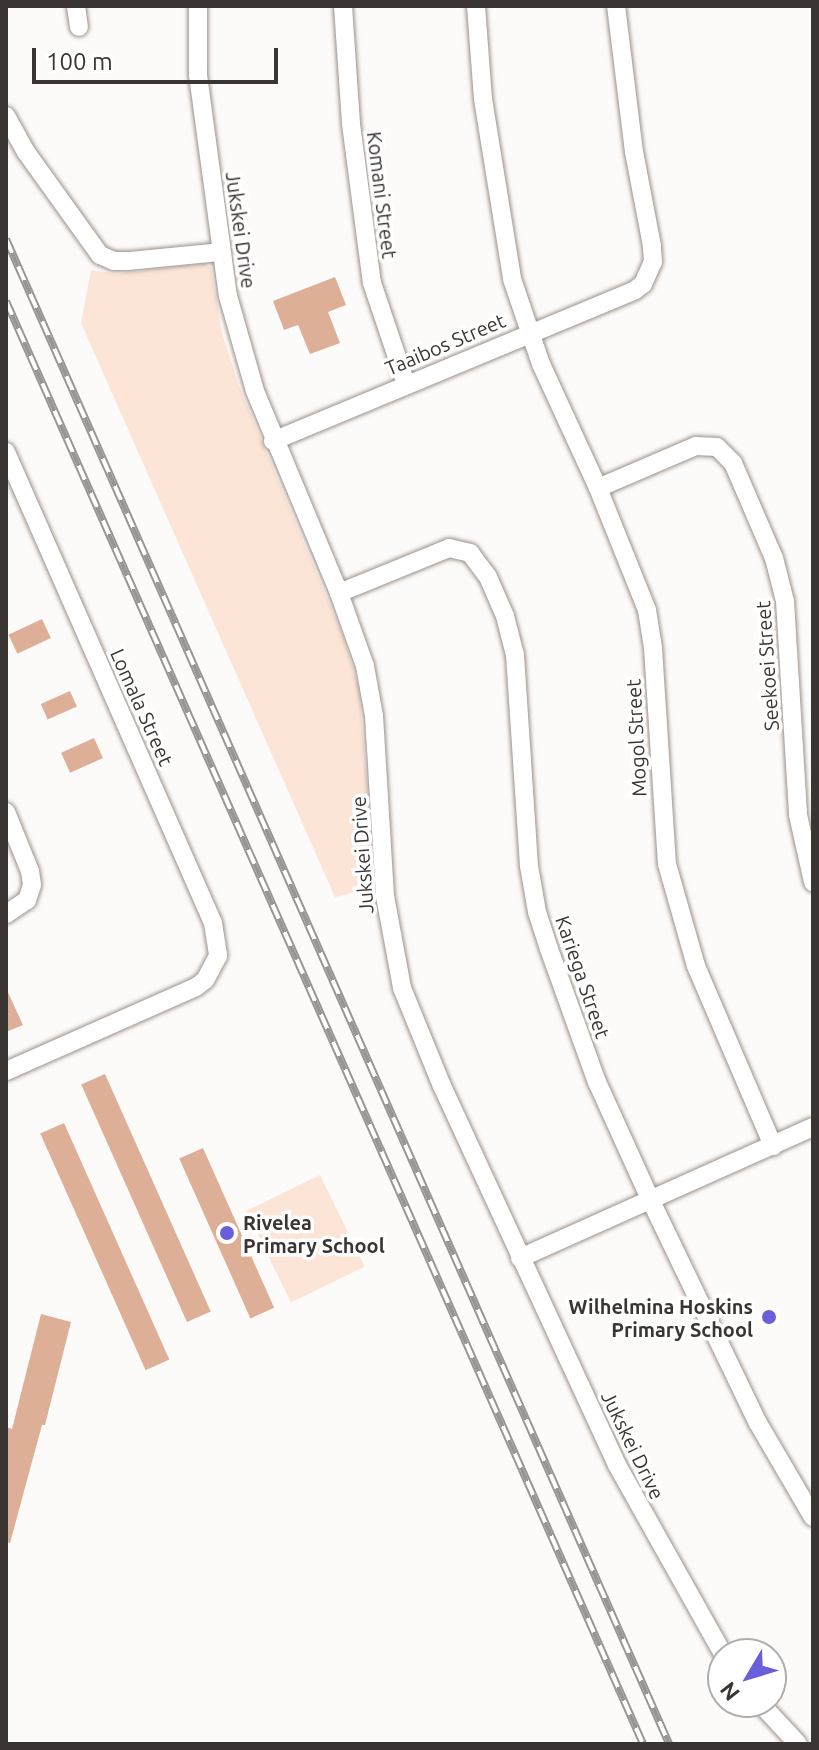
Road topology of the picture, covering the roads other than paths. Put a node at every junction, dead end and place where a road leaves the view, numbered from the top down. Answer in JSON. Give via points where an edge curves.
{"nodes":[{"id":1,"x":76,"y":6,"type":"edge"},
{"id":2,"x":198,"y":6,"type":"edge"},
{"id":3,"x":343,"y":6,"type":"edge"},
{"id":4,"x":476,"y":6,"type":"edge"},
{"id":5,"x":616,"y":6,"type":"edge"},
{"id":6,"x":79,"y":27,"type":"dead end"},
{"id":7,"x":6,"y":116,"type":"edge"},
{"id":8,"x":221,"y":252,"type":"junction"},
{"id":9,"x":530,"y":332,"type":"junction"},
{"id":10,"x":406,"y":384,"type":"junction"},
{"id":11,"x":273,"y":441,"type":"junction"},
{"id":12,"x":6,"y":452,"type":"edge"},
{"id":13,"x":598,"y":488,"type":"junction"},
{"id":14,"x":339,"y":593,"type":"junction"},
{"id":15,"x":6,"y":812,"type":"edge"},
{"id":16,"x":813,"y":882,"type":"edge"},
{"id":17,"x":6,"y":914,"type":"edge"},
{"id":18,"x":6,"y":1071,"type":"edge"},
{"id":19,"x":813,"y":1127,"type":"edge"},
{"id":20,"x":773,"y":1146,"type":"junction"},
{"id":21,"x":651,"y":1201,"type":"junction"},
{"id":22,"x":520,"y":1258,"type":"junction"},
{"id":23,"x":813,"y":1517,"type":"edge"},
{"id":24,"x":714,"y":1638,"type":"edge"},
{"id":25,"x":774,"y":1718,"type":"edge"},
{"id":26,"x":798,"y":1744,"type":"edge"}],
"edges":[{"from":1,"to":6,"type":"street"},
{"from":2,"to":8,"type":"street","name":"Jukskei Drive","via":[[198,75]]},
{"from":3,"to":10,"type":"street","name":"Komani Street","via":[[351,124],[372,283]]},
{"from":4,"to":9,"type":"street","name":"Mogol Street","via":[[483,99],[506,258]]},
{"from":5,"to":9,"type":"street","name":"Taaibos Street","via":[[653,262],[635,290]]},
{"from":7,"to":8,"type":"street","via":[[100,255],[129,261]]},
{"from":8,"to":11,"type":"street","name":"Jukskei Drive","via":[[238,337]]},
{"from":9,"to":10,"type":"street","name":"Taaibos Street"},
{"from":9,"to":13,"type":"street","name":"Mogol Street"},
{"from":10,"to":11,"type":"street","name":"Taaibos Street"},
{"from":11,"to":14,"type":"street","name":"Jukskei Drive"},
{"from":12,"to":18,"type":"street","name":"Lomala Street","via":[[213,923],[218,956],[205,980]]},
{"from":13,"to":16,"type":"street","name":"Seekoei Street","via":[[696,446],[717,447],[733,463],[774,558],[785,601],[798,815]]},
{"from":13,"to":20,"type":"street","name":"Mogol Street","via":[[650,626],[671,877],[696,966]]},
{"from":14,"to":21,"type":"street","name":"Kariega Street","via":[[449,548],[470,553],[488,577],[515,655],[529,866],[537,912],[597,1082]]},
{"from":14,"to":22,"type":"street","name":"Jukskei Drive","via":[[372,702],[385,896],[402,988]]},
{"from":15,"to":17,"type":"street","via":[[32,885],[27,900]]},
{"from":19,"to":20,"type":"street"},
{"from":20,"to":21,"type":"street"},
{"from":21,"to":22,"type":"street"},
{"from":21,"to":23,"type":"street","name":"Kariega Street","via":[[758,1423]]},
{"from":22,"to":24,"type":"street","name":"Jukskei Drive","via":[[617,1465]]},
{"from":25,"to":26,"type":"street"}]}
